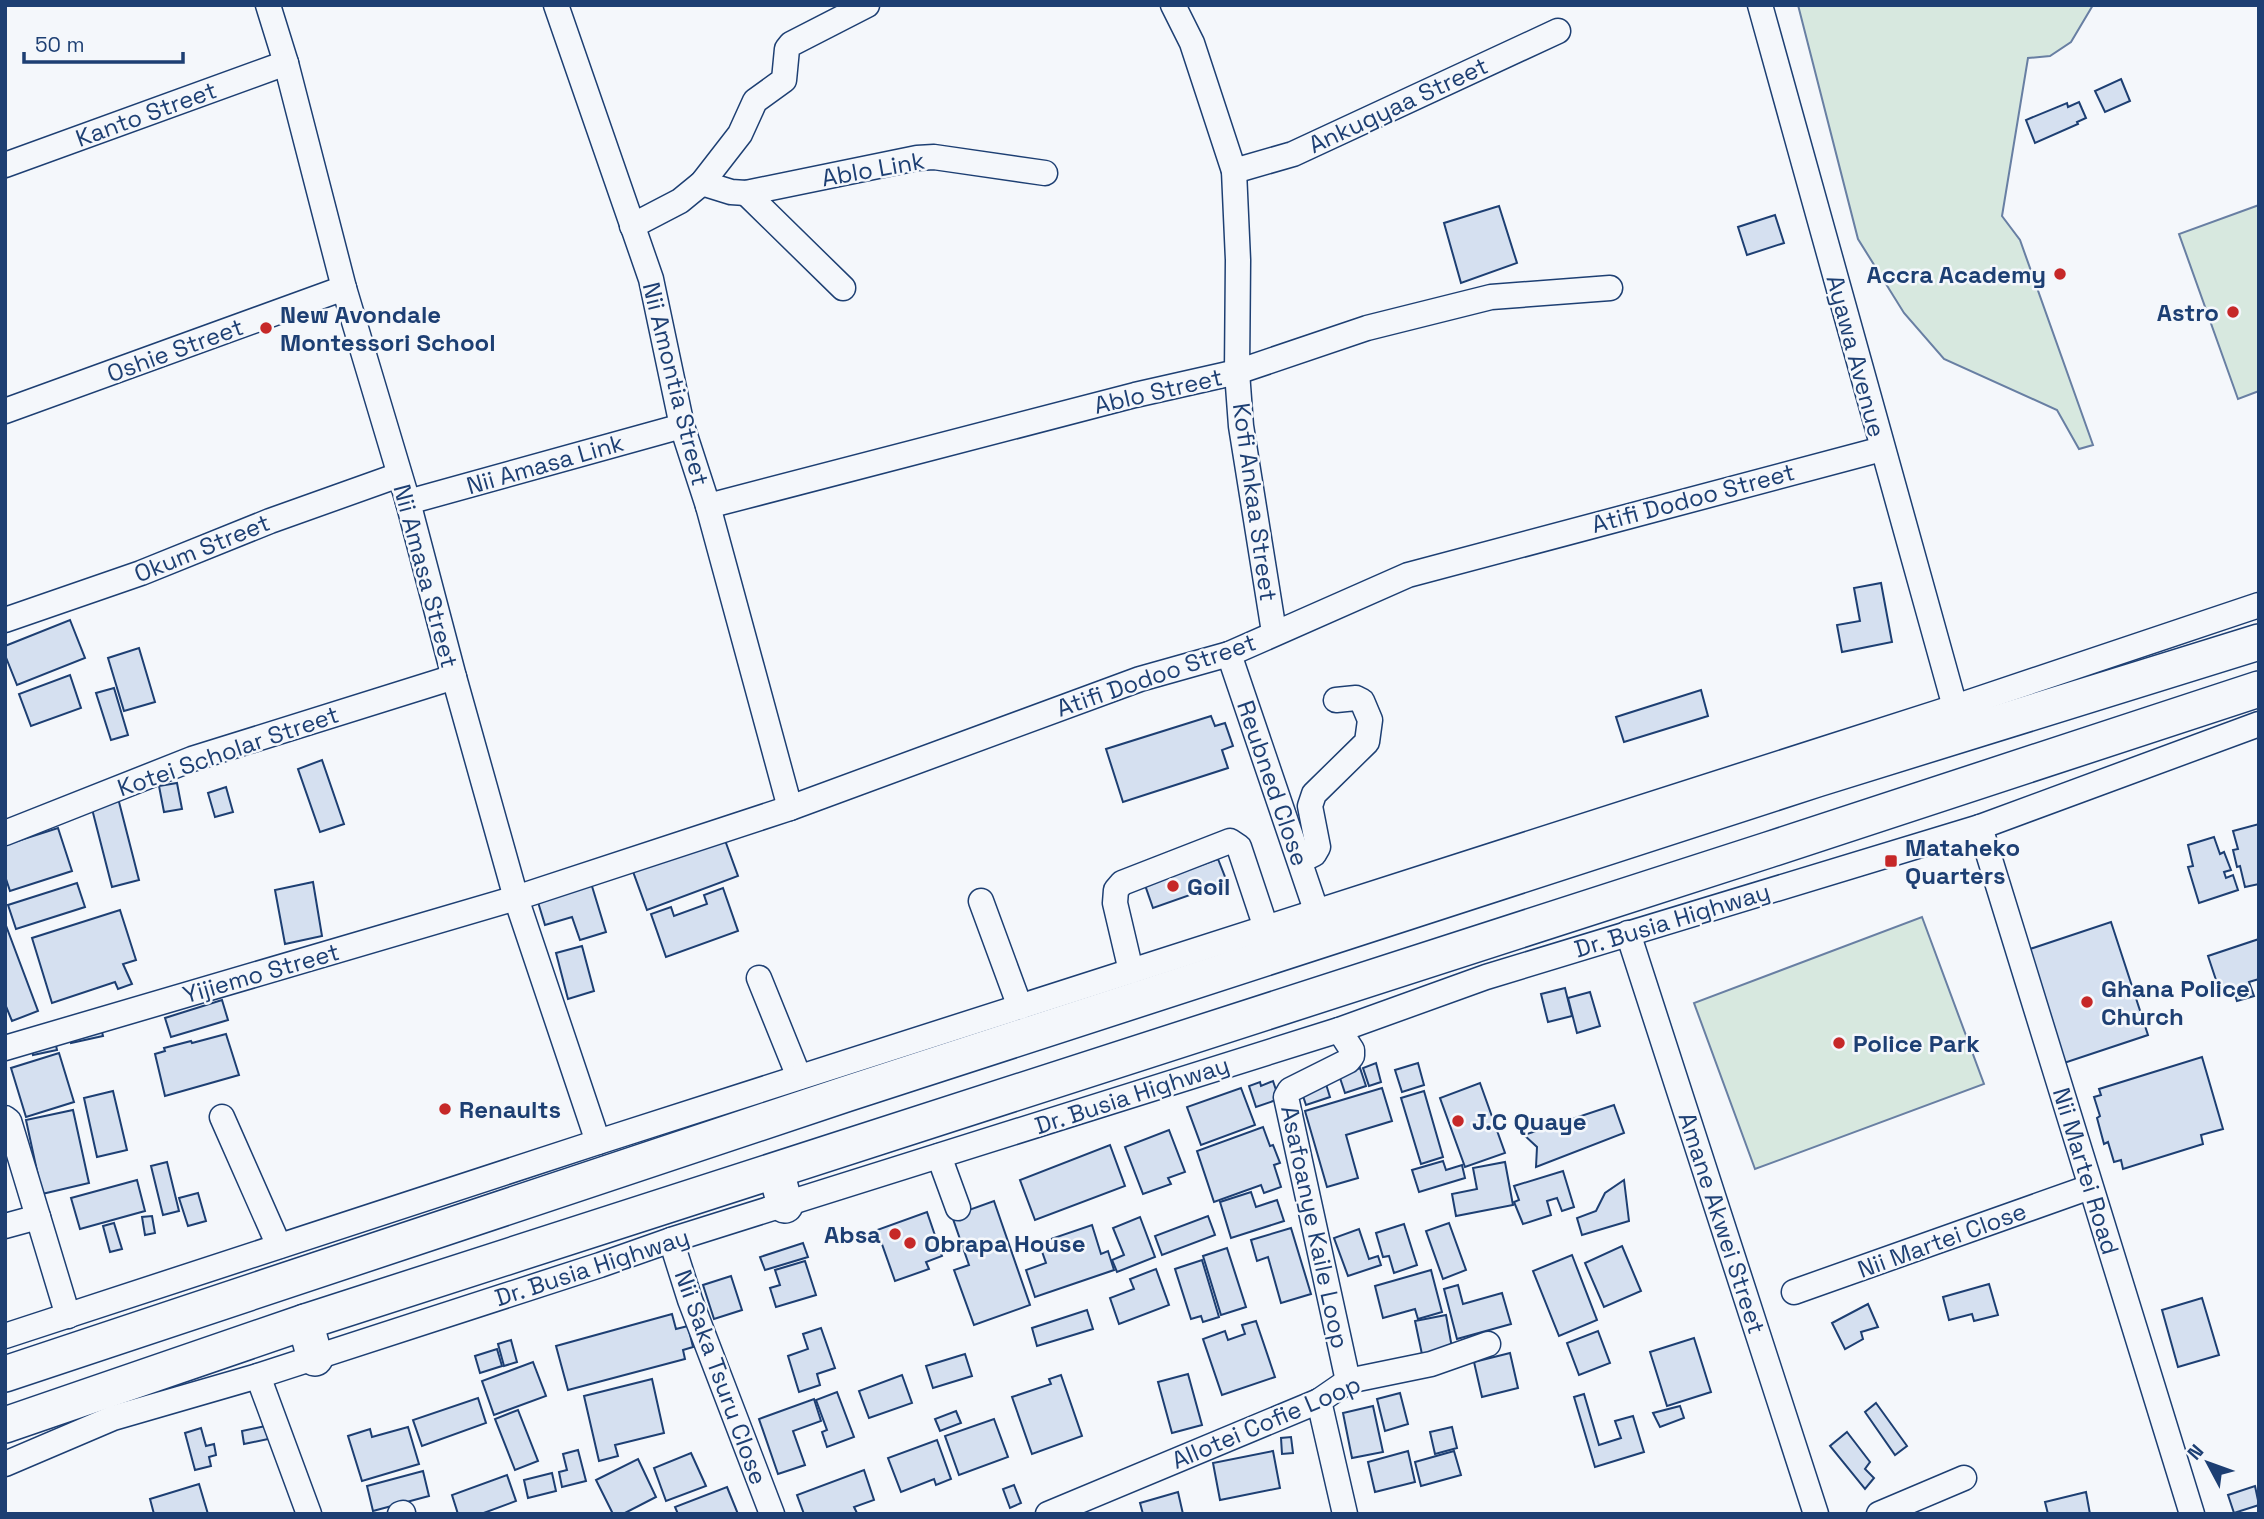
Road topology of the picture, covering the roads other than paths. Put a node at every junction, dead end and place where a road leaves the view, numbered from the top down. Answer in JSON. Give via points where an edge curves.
{"nodes":[{"id":1,"x":268,"y":5,"type":"edge"},
{"id":2,"x":556,"y":5,"type":"edge"},
{"id":3,"x":867,"y":5,"type":"edge"},
{"id":4,"x":1173,"y":5,"type":"edge"},
{"id":5,"x":1760,"y":5,"type":"edge"},
{"id":6,"x":1558,"y":31,"type":"dead end"},
{"id":7,"x":286,"y":63,"type":"junction"},
{"id":8,"x":5,"y":165,"type":"edge"},
{"id":9,"x":1234,"y":172,"type":"junction"},
{"id":10,"x":1045,"y":173,"type":"dead end"},
{"id":11,"x":702,"y":183,"type":"junction"},
{"id":12,"x":746,"y":193,"type":"junction"},
{"id":13,"x":632,"y":226,"type":"junction"},
{"id":14,"x":344,"y":288,"type":"junction"},
{"id":15,"x":843,"y":288,"type":"dead end"},
{"id":16,"x":1610,"y":288,"type":"dead end"},
{"id":17,"x":1237,"y":372,"type":"junction"},
{"id":18,"x":5,"y":411,"type":"edge"},
{"id":19,"x":682,"y":426,"type":"junction"},
{"id":20,"x":1882,"y":449,"type":"junction"},
{"id":21,"x":399,"y":475,"type":"junction"},
{"id":22,"x":408,"y":502,"type":"junction"},
{"id":23,"x":708,"y":506,"type":"junction"},
{"id":24,"x":2259,"y":606,"type":"edge"},
{"id":25,"x":5,"y":620,"type":"edge"},
{"id":26,"x":1274,"y":632,"type":"junction"},
{"id":27,"x":2259,"y":642,"type":"edge"},
{"id":28,"x":1229,"y":654,"type":"junction"},
{"id":29,"x":454,"y":677,"type":"junction"},
{"id":30,"x":2259,"y":689,"type":"edge"},
{"id":31,"x":1336,"y":700,"type":"dead end"},
{"id":32,"x":1955,"y":707,"type":"junction"},
{"id":33,"x":2259,"y":724,"type":"edge"},
{"id":34,"x":790,"y":808,"type":"junction"},
{"id":35,"x":1980,"y":827,"type":"junction"},
{"id":36,"x":5,"y":833,"type":"edge"},
{"id":37,"x":1300,"y":861,"type":"junction"},
{"id":38,"x":516,"y":898,"type":"junction"},
{"id":39,"x":981,"y":901,"type":"dead end"},
{"id":40,"x":1317,"y":913,"type":"junction"},
{"id":41,"x":1266,"y":928,"type":"junction"},
{"id":42,"x":1628,"y":933,"type":"junction"},
{"id":43,"x":1131,"y":971,"type":"junction"},
{"id":44,"x":759,"y":978,"type":"dead end"},
{"id":45,"x":1020,"y":1007,"type":"junction"},
{"id":46,"x":1339,"y":1030,"type":"junction"},
{"id":47,"x":5,"y":1048,"type":"edge"},
{"id":48,"x":799,"y":1077,"type":"junction"},
{"id":49,"x":222,"y":1117,"type":"dead end"},
{"id":50,"x":5,"y":1118,"type":"edge"},
{"id":51,"x":598,"y":1142,"type":"junction"},
{"id":52,"x":939,"y":1156,"type":"junction"},
{"id":53,"x":776,"y":1171,"type":"junction"},
{"id":54,"x":2090,"y":1187,"type":"junction"},
{"id":55,"x":785,"y":1205,"type":"junction"},
{"id":56,"x":958,"y":1208,"type":"dead end"},
{"id":57,"x":38,"y":1217,"type":"junction"},
{"id":58,"x":5,"y":1226,"type":"edge"},
{"id":59,"x":671,"y":1240,"type":"junction"},
{"id":60,"x":279,"y":1246,"type":"junction"},
{"id":61,"x":1794,"y":1292,"type":"dead end"},
{"id":62,"x":68,"y":1316,"type":"junction"},
{"id":63,"x":305,"y":1322,"type":"junction"},
{"id":64,"x":5,"y":1336,"type":"edge"},
{"id":65,"x":1488,"y":1344,"type":"dead end"},
{"id":66,"x":315,"y":1358,"type":"junction"},
{"id":67,"x":5,"y":1374,"type":"edge"},
{"id":68,"x":257,"y":1377,"type":"junction"},
{"id":69,"x":1348,"y":1381,"type":"junction"},
{"id":70,"x":1319,"y":1401,"type":"junction"},
{"id":71,"x":5,"y":1424,"type":"edge"},
{"id":72,"x":5,"y":1464,"type":"edge"},
{"id":73,"x":1964,"y":1479,"type":"dead end"},
{"id":74,"x":1063,"y":1511,"type":"edge"},
{"id":75,"x":309,"y":1514,"type":"edge"},
{"id":76,"x":772,"y":1514,"type":"edge"},
{"id":77,"x":1345,"y":1514,"type":"edge"},
{"id":78,"x":1816,"y":1514,"type":"edge"},
{"id":79,"x":1879,"y":1514,"type":"edge"},
{"id":80,"x":2192,"y":1514,"type":"edge"}],
"edges":[{"from":1,"to":7,"type":"street","name":"Nii Amasa Street"},
{"from":2,"to":13,"type":"street","name":"Nii Amontia Street"},
{"from":3,"to":11,"type":"street","via":[[791,44],[784,80],[755,101],[740,134]]},
{"from":4,"to":9,"type":"street","name":"Kofi Ankaa Street","via":[[1192,43]]},
{"from":5,"to":20,"type":"street","name":"Ayawa Avenue"},
{"from":6,"to":9,"type":"street","name":"Ankugyaa Street","via":[[1293,154]]},
{"from":7,"to":8,"type":"street","name":"Kanto Street"},
{"from":7,"to":14,"type":"street","name":"Nii Amasa Street"},
{"from":9,"to":17,"type":"street","name":"Kofi Ankaa Street"},
{"from":10,"to":12,"type":"street","name":"Ablo Link","via":[[925,158]]},
{"from":11,"to":12,"type":"street","name":"Ablo Link"},
{"from":11,"to":13,"type":"street","via":[[680,201]]},
{"from":12,"to":15,"type":"street"},
{"from":13,"to":19,"type":"street","name":"Nii Amontia Street","via":[[651,279]]},
{"from":14,"to":18,"type":"street","name":"Oshie Street"},
{"from":14,"to":21,"type":"street","name":"Nii Amasa Street"},
{"from":16,"to":17,"type":"street","name":"Ablo Street","via":[[1491,297],[1367,328]]},
{"from":17,"to":23,"type":"street","name":"Ablo Street"},
{"from":17,"to":26,"type":"street","name":"Kofi Ankaa Street","via":[[1241,426]]},
{"from":19,"to":22,"type":"street","name":"Nii Amasa Link"},
{"from":19,"to":23,"type":"street","name":"Nii Amontia Street"},
{"from":20,"to":26,"type":"street","name":"Atifi Dodoo Street","via":[[1408,575]]},
{"from":20,"to":32,"type":"street","name":"Ayawa Avenue"},
{"from":21,"to":22,"type":"street","name":"Nii Amasa Street"},
{"from":21,"to":25,"type":"street","name":"Okum Street"},
{"from":22,"to":29,"type":"street","name":"Nii Amasa Street"},
{"from":23,"to":34,"type":"street","name":"Nii Amontia Street"},
{"from":24,"to":32,"type":"street"},
{"from":26,"to":28,"type":"street","name":"Atifi Dodoo Street"},
{"from":27,"to":67,"type":"highway","via":[[1817,779],[846,1094]]},
{"from":28,"to":34,"type":"street","name":"Atifi Dodoo Street","via":[[1140,679]]},
{"from":28,"to":37,"type":"street","name":"Reubned Close"},
{"from":29,"to":36,"type":"street","name":"Kotei Scholar Street","via":[[192,759]]},
{"from":29,"to":38,"type":"street","name":"Nii Amasa Street"},
{"from":30,"to":53,"type":"highway","name":"Dr. Busia Highway"},
{"from":31,"to":37,"type":"street","via":[[1362,701],[1370,720],[1370,736],[1314,794],[1310,806],[1318,847]]},
{"from":32,"to":40,"type":"street"},
{"from":33,"to":35,"type":"street","name":"Dr. Busia Highway"},
{"from":34,"to":38,"type":"street","name":"Atifi Dodoo Street"},
{"from":35,"to":42,"type":"street","name":"Dr. Busia Highway"},
{"from":35,"to":54,"type":"street","name":"Nii Martei Road"},
{"from":37,"to":40,"type":"street","name":"Reubned Close"},
{"from":38,"to":47,"type":"street","name":"Yijiemo Street"},
{"from":38,"to":51,"type":"street","name":"Nii Amasa Street"},
{"from":39,"to":45,"type":"street"},
{"from":40,"to":41,"type":"street"},
{"from":41,"to":43,"type":"street"},
{"from":41,"to":43,"type":"street","via":[[1239,847],[1230,841],[1122,883],[1116,890]]},
{"from":42,"to":46,"type":"street","name":"Dr. Busia Highway"},
{"from":42,"to":78,"type":"street","name":"Amane Akwei Street"},
{"from":43,"to":45,"type":"street"},
{"from":44,"to":48,"type":"street"},
{"from":45,"to":48,"type":"street"},
{"from":46,"to":52,"type":"street","name":"Dr. Busia Highway"},
{"from":46,"to":69,"type":"street","name":"Asafoanye Kaile Loop","via":[[1352,1056],[1290,1090],[1286,1097]]},
{"from":48,"to":51,"type":"street"},
{"from":49,"to":60,"type":"street"},
{"from":50,"to":57,"type":"street"},
{"from":51,"to":60,"type":"street"},
{"from":52,"to":55,"type":"street","name":"Dr. Busia Highway"},
{"from":52,"to":56,"type":"street"},
{"from":53,"to":55,"type":"highway"},
{"from":53,"to":63,"type":"highway","name":"Dr. Busia Highway"},
{"from":54,"to":61,"type":"street","name":"Nii Martei Close"},
{"from":54,"to":80,"type":"street","name":"Nii Martei Road"},
{"from":55,"to":59,"type":"street","name":"Dr. Busia Highway"},
{"from":57,"to":58,"type":"street"},
{"from":57,"to":62,"type":"street"},
{"from":59,"to":66,"type":"street","name":"Dr. Busia Highway"},
{"from":59,"to":76,"type":"street","name":"Nii Saka Tsuru Close"},
{"from":60,"to":62,"type":"street"},
{"from":62,"to":64,"type":"street"},
{"from":63,"to":66,"type":"highway"},
{"from":63,"to":71,"type":"highway","name":"Dr. Busia Highway"},
{"from":65,"to":69,"type":"street","name":"Allotei Cofie Loop","via":[[1431,1364]]},
{"from":66,"to":68,"type":"street","name":"Dr. Busia Highway"},
{"from":68,"to":72,"type":"street","name":"Dr. Busia Highway","via":[[113,1418]]},
{"from":68,"to":75,"type":"street"},
{"from":69,"to":70,"type":"street","name":"Allotei Cofie Loop"},
{"from":70,"to":74,"type":"street","name":"Allotei Cofie Loop"},
{"from":70,"to":77,"type":"street"},
{"from":73,"to":79,"type":"street"}]}
